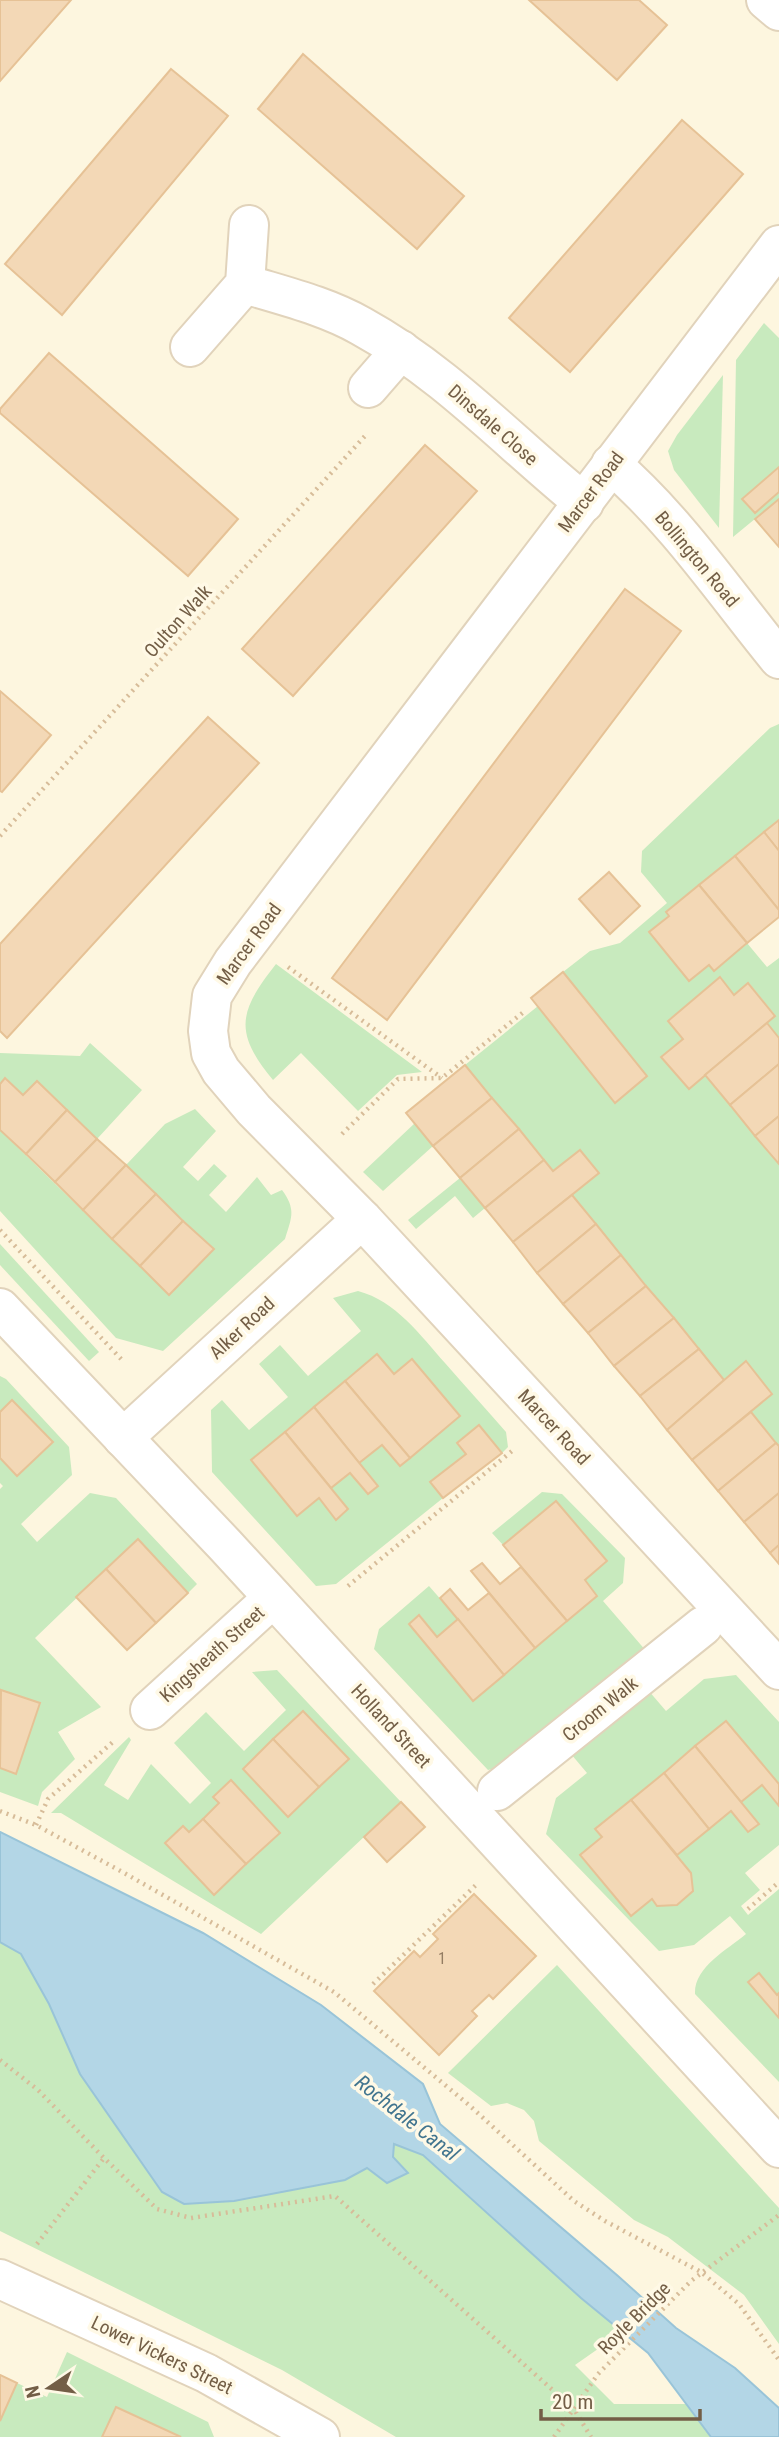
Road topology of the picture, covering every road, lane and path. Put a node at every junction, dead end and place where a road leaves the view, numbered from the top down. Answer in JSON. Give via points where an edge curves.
{"nodes":[{"id":1,"x":766,"y":0,"type":"edge"},
{"id":2,"x":779,"y":11,"type":"edge"},
{"id":3,"x":249,"y":225,"type":"dead end"},
{"id":4,"x":779,"y":245,"type":"edge"},
{"id":5,"x":245,"y":284,"type":"junction"},
{"id":6,"x":190,"y":347,"type":"dead end"},
{"id":7,"x":401,"y":350,"type":"junction"},
{"id":8,"x":368,"y":388,"type":"dead end"},
{"id":9,"x":366,"y":434,"type":"dead end"},
{"id":10,"x":611,"y":464,"type":"junction"},
{"id":11,"x":584,"y":503,"type":"junction"},
{"id":12,"x":779,"y":659,"type":"edge"},
{"id":13,"x":0,"y":836,"type":"edge"},
{"id":14,"x":281,"y":962,"type":"dead end"},
{"id":15,"x":526,"y":1010,"type":"dead end"},
{"id":16,"x":442,"y":1078,"type":"junction"},
{"id":17,"x":339,"y":1137,"type":"dead end"},
{"id":18,"x":362,"y":1219,"type":"junction"},
{"id":19,"x":0,"y":1230,"type":"edge"},
{"id":20,"x":0,"y":1308,"type":"edge"},
{"id":21,"x":122,"y":1360,"type":"dead end"},
{"id":22,"x":123,"y":1438,"type":"junction"},
{"id":23,"x":518,"y":1446,"type":"dead end"},
{"id":24,"x":348,"y":1586,"type":"dead end"},
{"id":25,"x":273,"y":1598,"type":"junction"},
{"id":26,"x":703,"y":1626,"type":"dead end"},
{"id":27,"x":779,"y":1670,"type":"edge"},
{"id":28,"x":137,"y":1721,"type":"joint"},
{"id":29,"x":497,"y":1791,"type":"dead end"},
{"id":30,"x":0,"y":1811,"type":"edge"},
{"id":31,"x":36,"y":1825,"type":"junction"},
{"id":32,"x":484,"y":1878,"type":"dead end"},
{"id":33,"x":779,"y":1882,"type":"edge"},
{"id":34,"x":748,"y":1909,"type":"dead end"},
{"id":35,"x":373,"y":1984,"type":"dead end"},
{"id":36,"x":0,"y":2060,"type":"edge"},
{"id":37,"x":779,"y":2148,"type":"edge"},
{"id":38,"x":104,"y":2158,"type":"junction"},
{"id":39,"x":779,"y":2216,"type":"edge"},
{"id":40,"x":36,"y":2245,"type":"dead end"},
{"id":41,"x":701,"y":2272,"type":"junction"},
{"id":42,"x":0,"y":2279,"type":"edge"},
{"id":43,"x":779,"y":2360,"type":"edge"},
{"id":44,"x":573,"y":2409,"type":"junction"},
{"id":45,"x":274,"y":2425,"type":"edge"},
{"id":46,"x":320,"y":2437,"type":"edge"},
{"id":47,"x":554,"y":2437,"type":"edge"},
{"id":48,"x":591,"y":2437,"type":"edge"}],
"edges":[{"from":1,"to":2,"type":"street"},
{"from":3,"to":5,"type":"street"},
{"from":4,"to":10,"type":"street","name":"Marcer Road"},
{"from":5,"to":6,"type":"street"},
{"from":5,"to":7,"type":"street","name":"Dinsdale Close","via":[[359,324]]},
{"from":7,"to":8,"type":"street"},
{"from":7,"to":11,"type":"street","name":"Dinsdale Close","via":[[456,391]]},
{"from":9,"to":13,"type":"path","name":"Oulton Walk"},
{"from":10,"to":11,"type":"street","name":"Marcer Road"},
{"from":10,"to":12,"type":"street","name":"Bollington Road","via":[[691,547]]},
{"from":11,"to":18,"type":"street","name":"Marcer Road","via":[[233,962],[212,996],[208,1031],[211,1053],[221,1071]]},
{"from":14,"to":16,"type":"path"},
{"from":15,"to":16,"type":"path"},
{"from":16,"to":17,"type":"path","via":[[398,1079]]},
{"from":18,"to":22,"type":"street","name":"Alker Road"},
{"from":18,"to":27,"type":"street","name":"Marcer Road"},
{"from":19,"to":21,"type":"path"},
{"from":20,"to":22,"type":"street","name":"Holland Street"},
{"from":22,"to":25,"type":"street","name":"Holland Street"},
{"from":23,"to":24,"type":"path"},
{"from":25,"to":28,"type":"street","name":"Kingsheath Street"},
{"from":25,"to":37,"type":"street","name":"Holland Street"},
{"from":26,"to":29,"type":"street","name":"Croom Walk"},
{"from":28,"to":31,"type":"path","via":[[48,1799]]},
{"from":30,"to":31,"type":"path"},
{"from":31,"to":41,"type":"path","via":[[334,1992],[574,2201]]},
{"from":32,"to":35,"type":"path"},
{"from":33,"to":34,"type":"path"},
{"from":36,"to":38,"type":"path","via":[[38,2090]]},
{"from":38,"to":40,"type":"path"},
{"from":38,"to":44,"type":"path","via":[[157,2208],[191,2218],[335,2196]]},
{"from":39,"to":41,"type":"path","name":"Royle Bridge"},
{"from":41,"to":43,"type":"path","via":[[739,2304]]},
{"from":41,"to":44,"type":"path","name":"Royle Bridge","via":[[598,2374]]},
{"from":42,"to":45,"type":"street","name":"Lower Vickers Street","via":[[206,2373]]},
{"from":44,"to":47,"type":"path","name":"Royle Bridge"},
{"from":44,"to":48,"type":"path"},
{"from":45,"to":46,"type":"street","name":"Lower Vickers Street"}]}
